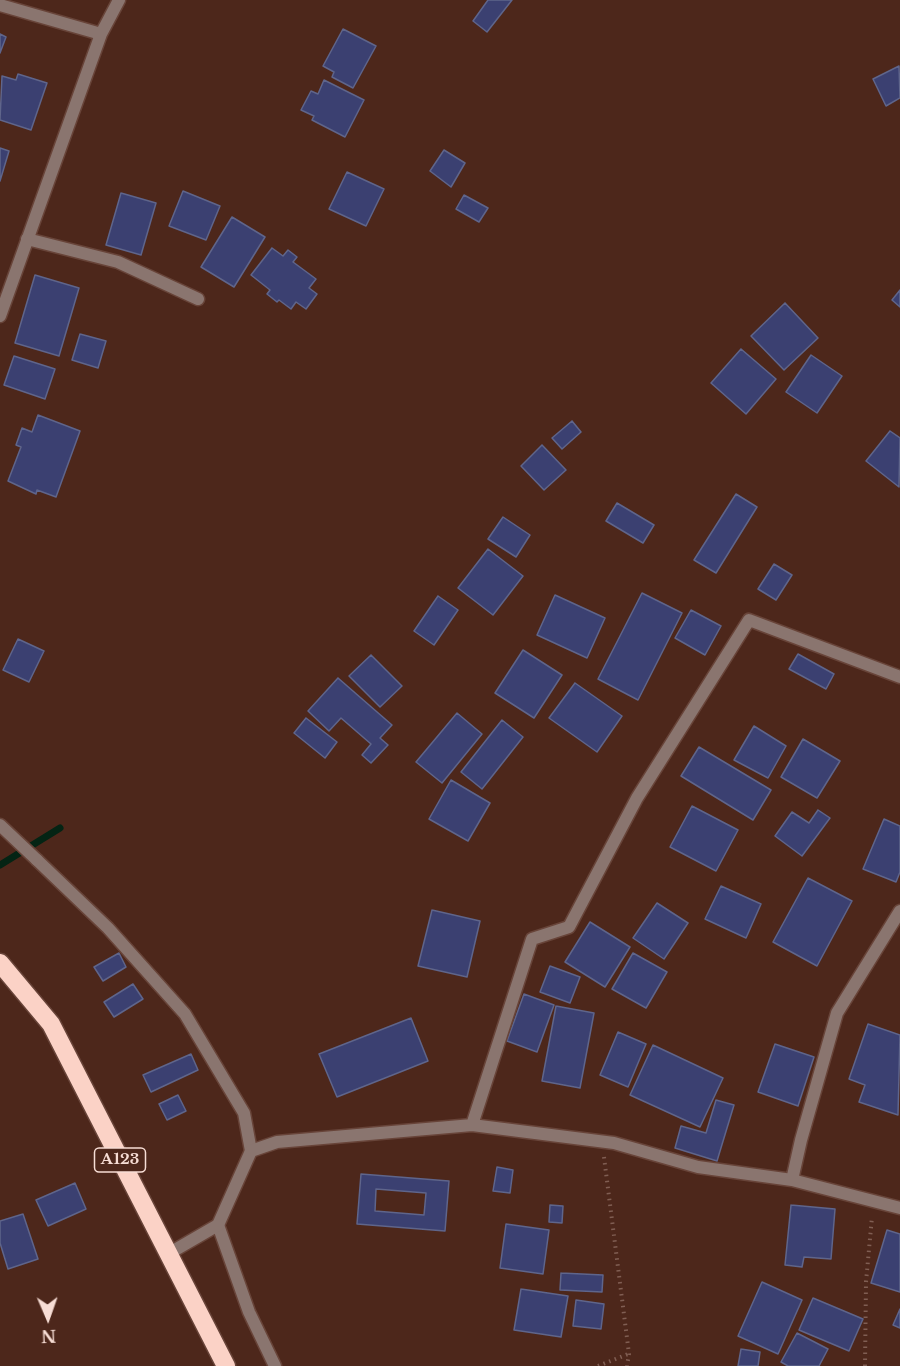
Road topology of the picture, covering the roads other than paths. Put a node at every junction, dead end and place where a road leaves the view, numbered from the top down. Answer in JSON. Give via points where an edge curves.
{"nodes":[{"id":1,"x":119,"y":0,"type":"edge"},
{"id":2,"x":0,"y":5,"type":"edge"},
{"id":3,"x":101,"y":34,"type":"junction"},
{"id":4,"x":27,"y":239,"type":"junction"},
{"id":5,"x":198,"y":299,"type":"dead end"},
{"id":6,"x":0,"y":316,"type":"edge"},
{"id":7,"x":899,"y":675,"type":"edge"},
{"id":8,"x":0,"y":825,"type":"edge"},
{"id":9,"x":900,"y":910,"type":"edge"},
{"id":10,"x":0,"y":963,"type":"edge"},
{"id":11,"x":472,"y":1125,"type":"junction"},
{"id":12,"x":251,"y":1151,"type":"junction"},
{"id":13,"x":792,"y":1180,"type":"junction"},
{"id":14,"x":900,"y":1208,"type":"edge"},
{"id":15,"x":218,"y":1225,"type":"junction"},
{"id":16,"x":168,"y":1254,"type":"junction"},
{"id":17,"x":226,"y":1366,"type":"edge"},
{"id":18,"x":275,"y":1366,"type":"edge"}],
"edges":[{"from":1,"to":3,"type":"street"},
{"from":2,"to":3,"type":"street"},
{"from":3,"to":4,"type":"street"},
{"from":4,"to":5,"type":"street","via":[[118,262]]},
{"from":4,"to":6,"type":"street"},
{"from":7,"to":11,"type":"street","via":[[749,621],[637,798],[569,927],[532,939]]},
{"from":8,"to":12,"type":"street","via":[[108,928],[185,1014],[244,1113]]},
{"from":9,"to":13,"type":"street","via":[[837,1013]]},
{"from":10,"to":16,"type":"highway","number":"A123","via":[[51,1024]]},
{"from":11,"to":12,"type":"street","via":[[278,1142]]},
{"from":11,"to":13,"type":"street","via":[[602,1142],[698,1167]]},
{"from":12,"to":15,"type":"street"},
{"from":13,"to":14,"type":"street"},
{"from":15,"to":16,"type":"street"},
{"from":15,"to":18,"type":"street","via":[[249,1312]]},
{"from":16,"to":17,"type":"highway","number":"A123"}]}
